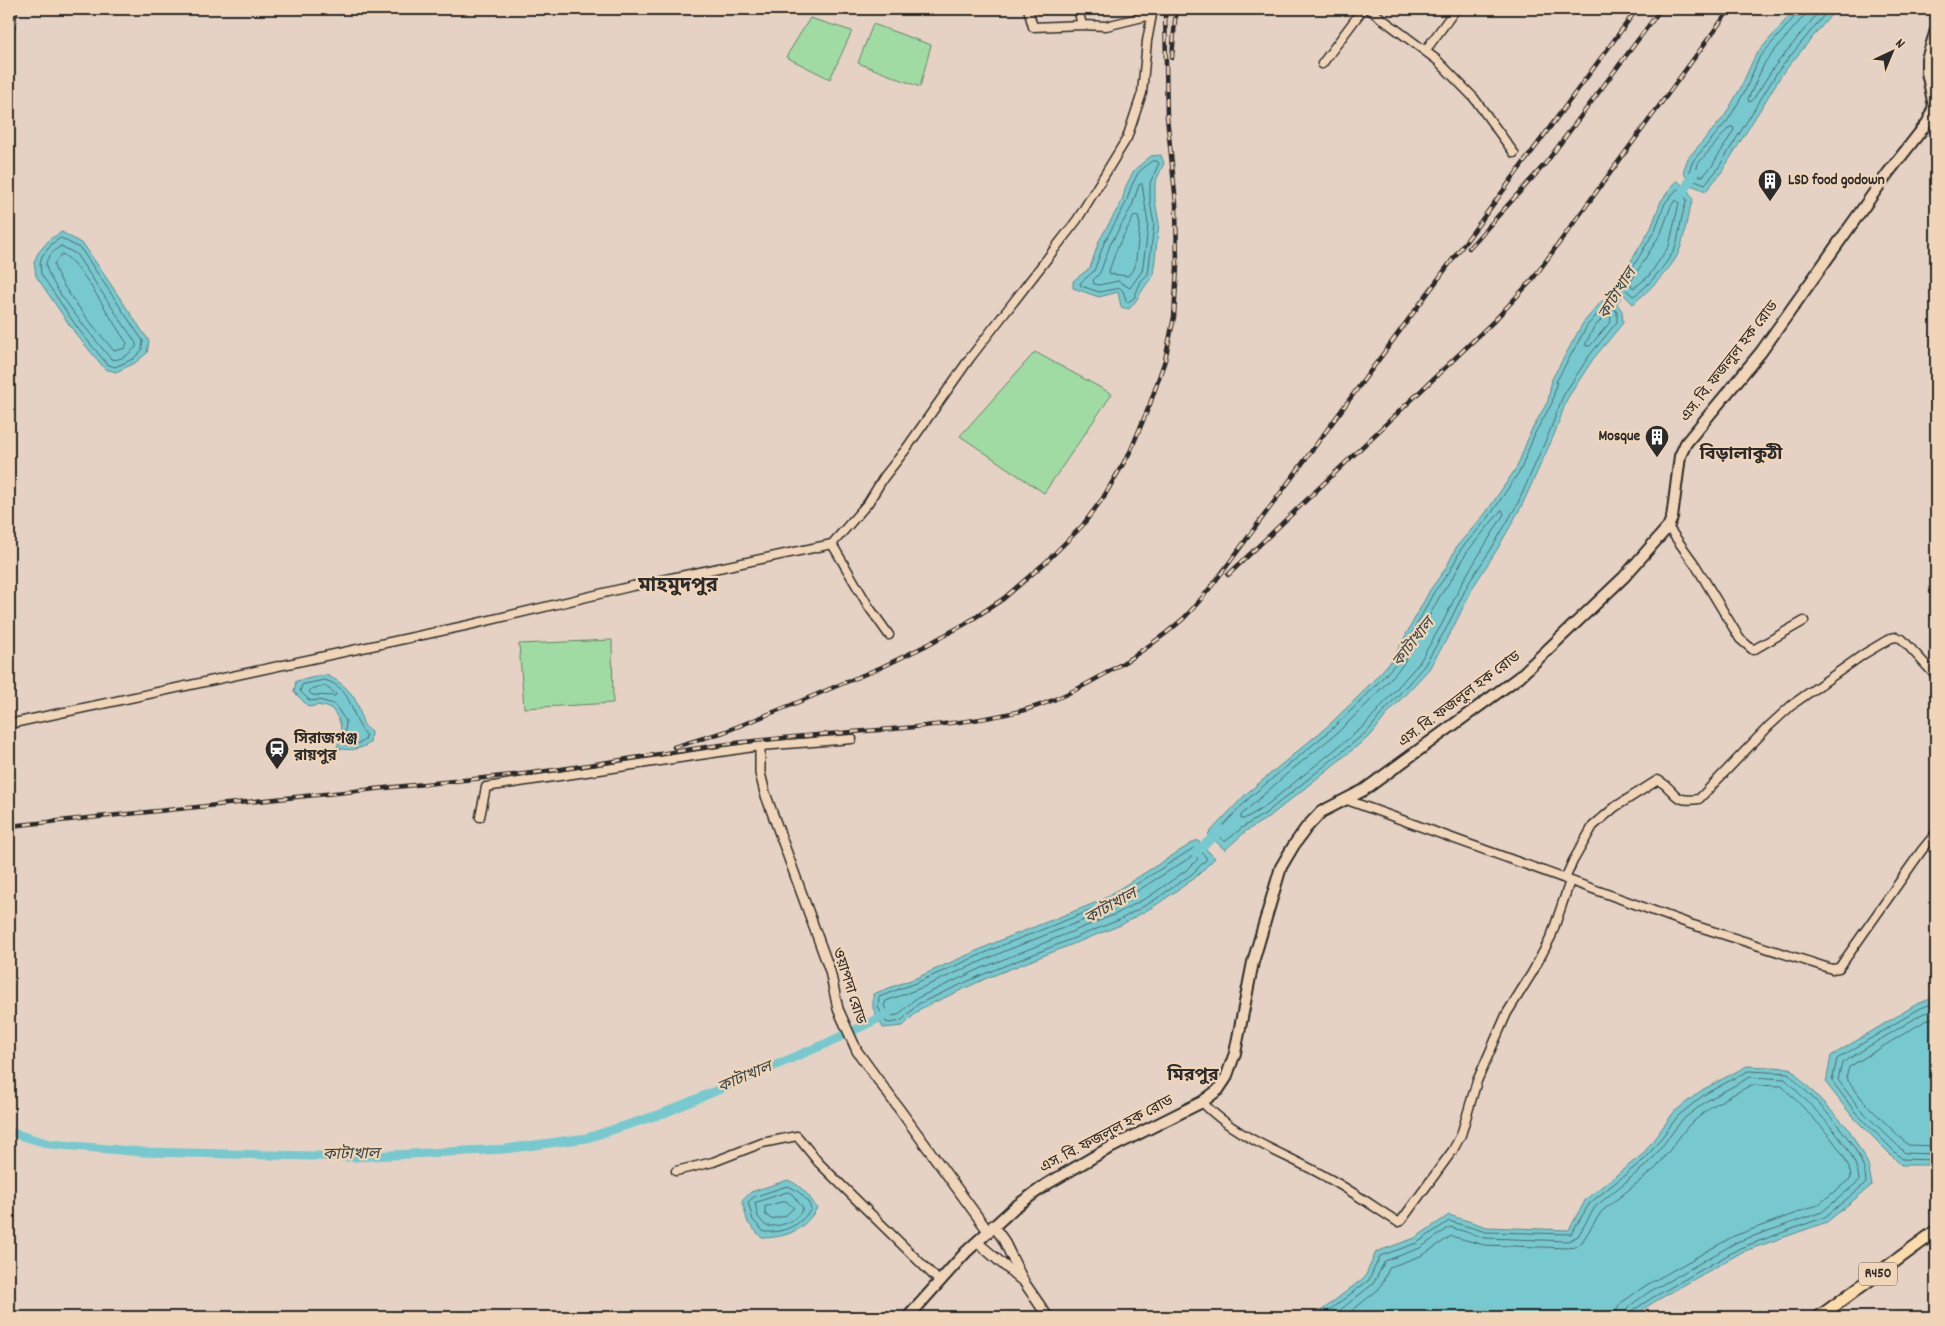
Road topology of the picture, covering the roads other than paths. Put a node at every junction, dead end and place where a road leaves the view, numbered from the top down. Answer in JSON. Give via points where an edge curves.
{"nodes":[{"id":1,"x":13,"y":9,"type":"edge"},
{"id":2,"x":1028,"y":9,"type":"edge"},
{"id":3,"x":1078,"y":9,"type":"edge"},
{"id":4,"x":1363,"y":9,"type":"edge"},
{"id":5,"x":1369,"y":9,"type":"edge"},
{"id":6,"x":1456,"y":9,"type":"edge"},
{"id":7,"x":1152,"y":12,"type":"edge"},
{"id":8,"x":1082,"y":25,"type":"junction"},
{"id":9,"x":1936,"y":30,"type":"edge"},
{"id":10,"x":9,"y":32,"type":"edge"},
{"id":11,"x":1425,"y":51,"type":"junction"},
{"id":12,"x":1932,"y":60,"type":"edge"},
{"id":13,"x":1322,"y":64,"type":"dead end"},
{"id":14,"x":1514,"y":153,"type":"dead end"},
{"id":15,"x":1668,"y":526,"type":"junction"},
{"id":16,"x":832,"y":544,"type":"junction"},
{"id":17,"x":1804,"y":621,"type":"dead end"},
{"id":18,"x":889,"y":635,"type":"dead end"},
{"id":19,"x":1936,"y":676,"type":"edge"},
{"id":20,"x":9,"y":724,"type":"edge"},
{"id":21,"x":852,"y":739,"type":"dead end"},
{"id":22,"x":760,"y":746,"type":"junction"},
{"id":23,"x":1347,"y":800,"type":"junction"},
{"id":24,"x":480,"y":818,"type":"dead end"},
{"id":25,"x":1936,"y":833,"type":"edge"},
{"id":26,"x":1568,"y":880,"type":"junction"},
{"id":27,"x":1202,"y":1102,"type":"junction"},
{"id":28,"x":676,"y":1171,"type":"dead end"},
{"id":29,"x":991,"y":1228,"type":"junction"},
{"id":30,"x":1936,"y":1230,"type":"edge"},
{"id":31,"x":977,"y":1242,"type":"junction"},
{"id":32,"x":940,"y":1282,"type":"junction"},
{"id":33,"x":1024,"y":1282,"type":"junction"},
{"id":34,"x":908,"y":1317,"type":"edge"},
{"id":35,"x":1048,"y":1317,"type":"edge"},
{"id":36,"x":1820,"y":1317,"type":"edge"}],
"edges":[{"from":1,"to":10,"type":"street"},
{"from":2,"to":8,"type":"street","via":[[1032,27]]},
{"from":3,"to":8,"type":"street"},
{"from":4,"to":13,"type":"street"},
{"from":5,"to":11,"type":"street"},
{"from":6,"to":11,"type":"street"},
{"from":7,"to":8,"type":"street","via":[[1106,26]]},
{"from":7,"to":16,"type":"street","via":[[1142,93],[1128,138],[1077,220],[970,358],[868,503]]},
{"from":9,"to":12,"type":"main road","name":"এস. বি. ফজলুল হক রোড"},
{"from":11,"to":14,"type":"street","via":[[1474,98]]},
{"from":12,"to":15,"type":"main road","name":"এস. বি. ফজলুল হক রোড","via":[[1928,72],[1934,106],[1928,122],[1876,189],[1761,352],[1686,443],[1680,456],[1672,518]]},
{"from":15,"to":17,"type":"street","via":[[1747,647],[1753,650]]},
{"from":15,"to":23,"type":"main road","name":"এস. বি. ফজলুল হক রোড","via":[[1624,577],[1519,677]]},
{"from":16,"to":18,"type":"street"},
{"from":16,"to":20,"type":"street"},
{"from":19,"to":26,"type":"street","via":[[1902,639],[1891,638],[1793,704],[1699,798],[1678,798],[1658,780],[1615,807],[1593,826],[1573,861]]},
{"from":21,"to":22,"type":"street"},
{"from":22,"to":24,"type":"street","via":[[486,786]]},
{"from":22,"to":29,"type":"street","name":"ওয়াপদা রোড","via":[[760,773],[764,788],[830,971],[838,1009],[857,1051]]},
{"from":23,"to":26,"type":"street"},
{"from":23,"to":27,"type":"main road","name":"এস. বি. ফজলুল হক রোড","via":[[1321,812],[1281,867],[1253,962],[1236,1053],[1218,1090]]},
{"from":25,"to":26,"type":"street","via":[[1839,968],[1832,969]]},
{"from":26,"to":27,"type":"street","via":[[1551,937],[1507,1013],[1477,1081],[1461,1135],[1401,1221],[1326,1177],[1236,1131]]},
{"from":27,"to":29,"type":"main road","name":"এস. বি. ফজলুল হক রোড","via":[[1102,1152],[1047,1184]]},
{"from":28,"to":32,"type":"street","via":[[713,1162],[762,1143],[797,1136]]},
{"from":29,"to":31,"type":"main road","name":"এস. বি. ফজলুল হক রোড"},
{"from":29,"to":33,"type":"street","name":"ওয়াপদা রোড","via":[[1003,1240]]},
{"from":30,"to":36,"type":"main road","number":"R450"},
{"from":31,"to":32,"type":"main road","name":"এস. বি. ফজলুল হক রোড"},
{"from":31,"to":33,"type":"street","name":"ওয়াপদা রোড"},
{"from":32,"to":34,"type":"main road","name":"এস. বি. ফজলুল হক রোড"},
{"from":33,"to":35,"type":"street","name":"ওয়াপদা রোড"}]}
